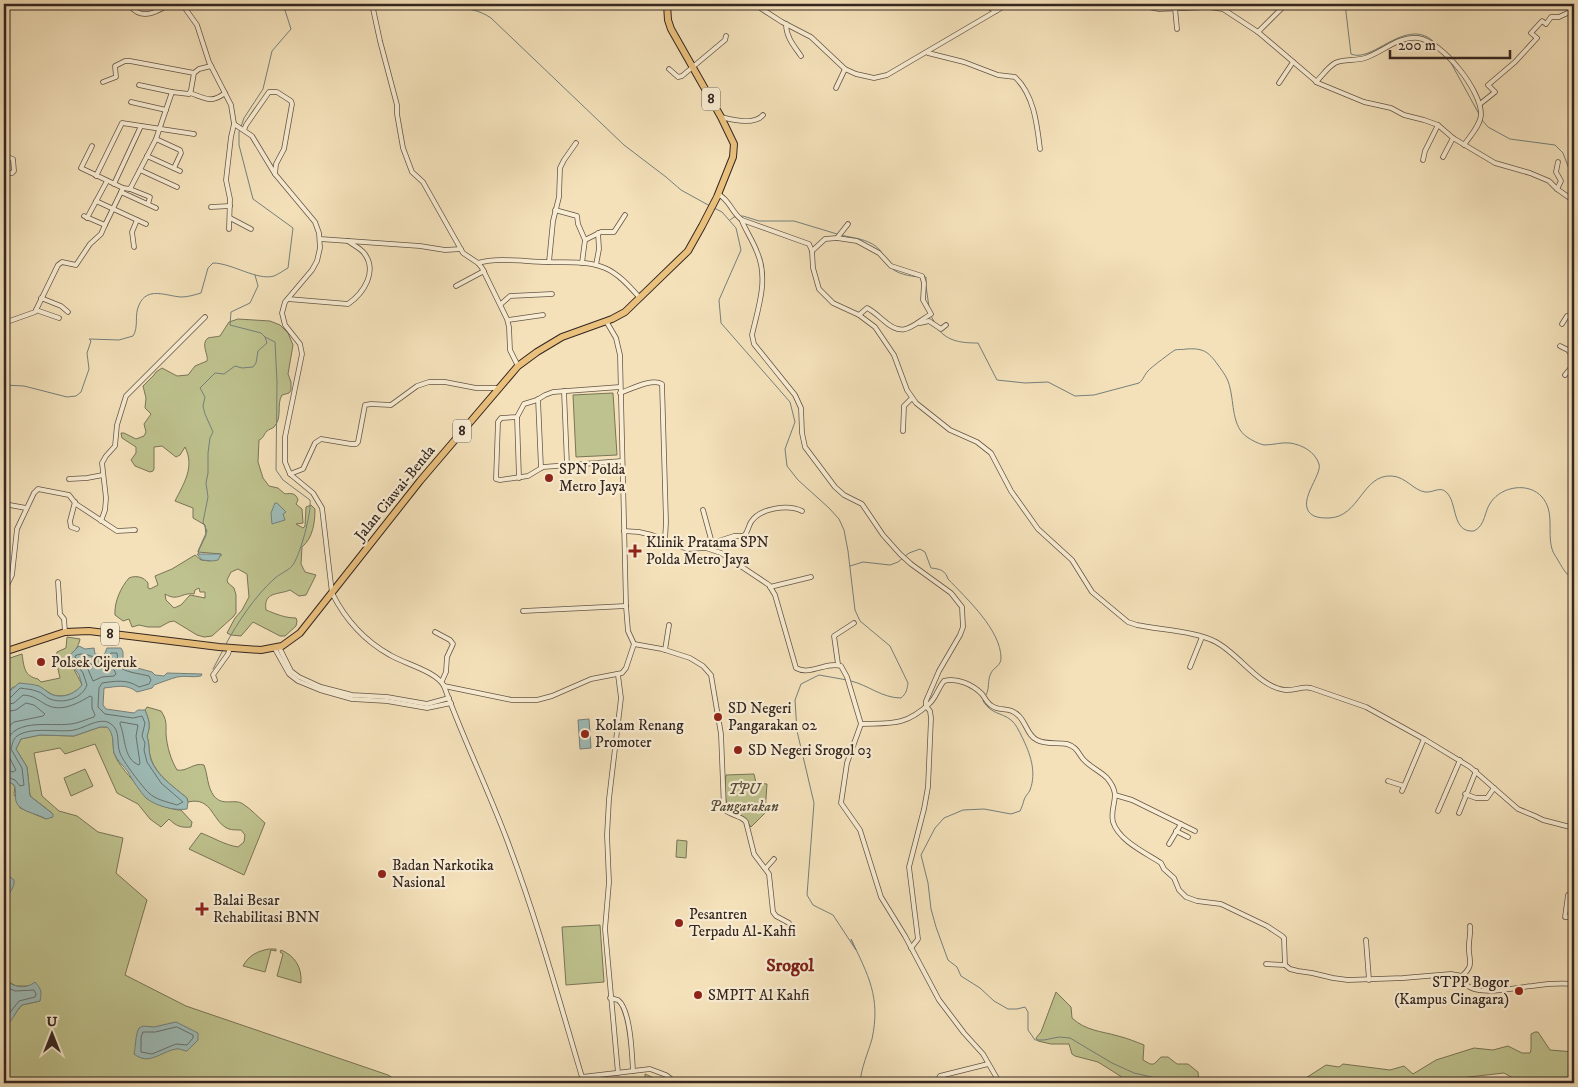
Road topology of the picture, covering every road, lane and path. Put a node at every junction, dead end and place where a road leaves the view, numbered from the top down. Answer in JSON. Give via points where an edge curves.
{"nodes":[{"id":1,"x":170,"y":4,"type":"edge"},
{"id":2,"x":182,"y":4,"type":"edge"},
{"id":3,"x":372,"y":4,"type":"edge"},
{"id":4,"x":667,"y":4,"type":"edge"},
{"id":5,"x":754,"y":4,"type":"edge"},
{"id":6,"x":983,"y":4,"type":"edge"},
{"id":7,"x":1008,"y":4,"type":"edge"},
{"id":8,"x":1134,"y":4,"type":"edge"},
{"id":9,"x":1286,"y":4,"type":"edge"},
{"id":10,"x":1209,"y":5,"type":"edge"},
{"id":11,"x":1176,"y":6,"type":"edge"},
{"id":12,"x":131,"y":8,"type":"dead end"},
{"id":13,"x":1574,"y":10,"type":"edge"},
{"id":14,"x":996,"y":11,"type":"junction"},
{"id":15,"x":786,"y":24,"type":"junction"},
{"id":16,"x":1176,"y":29,"type":"dead end"},
{"id":17,"x":1258,"y":32,"type":"junction"},
{"id":18,"x":726,"y":36,"type":"dead end"},
{"id":19,"x":928,"y":53,"type":"junction"},
{"id":20,"x":801,"y":56,"type":"dead end"},
{"id":21,"x":1293,"y":62,"type":"junction"},
{"id":22,"x":212,"y":66,"type":"junction"},
{"id":23,"x":693,"y":67,"type":"junction"},
{"id":24,"x":669,"y":68,"type":"dead end"},
{"id":25,"x":845,"y":68,"type":"junction"},
{"id":26,"x":194,"y":73,"type":"junction"},
{"id":27,"x":103,"y":82,"type":"dead end"},
{"id":28,"x":1316,"y":82,"type":"junction"},
{"id":29,"x":1280,"y":83,"type":"dead end"},
{"id":30,"x":139,"y":85,"type":"dead end"},
{"id":31,"x":836,"y":88,"type":"dead end"},
{"id":32,"x":172,"y":92,"type":"junction"},
{"id":33,"x":190,"y":93,"type":"junction"},
{"id":34,"x":225,"y":93,"type":"junction"},
{"id":35,"x":131,"y":102,"type":"dead end"},
{"id":36,"x":1480,"y":104,"type":"junction"},
{"id":37,"x":166,"y":110,"type":"junction"},
{"id":38,"x":763,"y":115,"type":"dead end"},
{"id":39,"x":721,"y":117,"type":"junction"},
{"id":40,"x":236,"y":125,"type":"junction"},
{"id":41,"x":1438,"y":125,"type":"junction"},
{"id":42,"x":141,"y":126,"type":"junction"},
{"id":43,"x":160,"y":129,"type":"junction"},
{"id":44,"x":244,"y":130,"type":"junction"},
{"id":45,"x":194,"y":134,"type":"dead end"},
{"id":46,"x":1453,"y":138,"type":"junction"},
{"id":47,"x":156,"y":139,"type":"junction"},
{"id":48,"x":576,"y":143,"type":"dead end"},
{"id":49,"x":1464,"y":145,"type":"junction"},
{"id":50,"x":92,"y":146,"type":"dead end"},
{"id":51,"x":1040,"y":149,"type":"dead end"},
{"id":52,"x":4,"y":156,"type":"edge"},
{"id":53,"x":147,"y":156,"type":"junction"},
{"id":54,"x":1443,"y":157,"type":"dead end"},
{"id":55,"x":1423,"y":160,"type":"dead end"},
{"id":56,"x":1558,"y":162,"type":"dead end"},
{"id":57,"x":174,"y":168,"type":"junction"},
{"id":58,"x":140,"y":170,"type":"junction"},
{"id":59,"x":180,"y":171,"type":"dead end"},
{"id":60,"x":4,"y":173,"type":"edge"},
{"id":61,"x":275,"y":174,"type":"junction"},
{"id":62,"x":96,"y":176,"type":"junction"},
{"id":63,"x":107,"y":181,"type":"junction"},
{"id":64,"x":114,"y":184,"type":"junction"},
{"id":65,"x":177,"y":187,"type":"dead end"},
{"id":66,"x":130,"y":188,"type":"junction"},
{"id":67,"x":1557,"y":189,"type":"junction"},
{"id":68,"x":122,"y":190,"type":"junction"},
{"id":69,"x":717,"y":195,"type":"junction"},
{"id":70,"x":1574,"y":200,"type":"edge"},
{"id":71,"x":96,"y":201,"type":"junction"},
{"id":72,"x":148,"y":204,"type":"junction"},
{"id":73,"x":230,"y":206,"type":"junction"},
{"id":74,"x":211,"y":207,"type":"dead end"},
{"id":75,"x":113,"y":208,"type":"junction"},
{"id":76,"x":156,"y":208,"type":"dead end"},
{"id":77,"x":555,"y":210,"type":"junction"},
{"id":78,"x":625,"y":215,"type":"dead end"},
{"id":79,"x":230,"y":218,"type":"junction"},
{"id":80,"x":137,"y":220,"type":"junction"},
{"id":81,"x":742,"y":220,"type":"junction"},
{"id":82,"x":146,"y":224,"type":"dead end"},
{"id":83,"x":848,"y":224,"type":"dead end"},
{"id":84,"x":105,"y":225,"type":"junction"},
{"id":85,"x":251,"y":229,"type":"dead end"},
{"id":86,"x":229,"y":230,"type":"dead end"},
{"id":87,"x":598,"y":232,"type":"junction"},
{"id":88,"x":838,"y":236,"type":"junction"},
{"id":89,"x":320,"y":238,"type":"junction"},
{"id":90,"x":585,"y":240,"type":"junction"},
{"id":91,"x":348,"y":241,"type":"junction"},
{"id":92,"x":134,"y":247,"type":"dead end"},
{"id":93,"x":461,"y":249,"type":"junction"},
{"id":94,"x":812,"y":251,"type":"junction"},
{"id":95,"x":549,"y":262,"type":"junction"},
{"id":96,"x":478,"y":263,"type":"junction"},
{"id":97,"x":582,"y":263,"type":"junction"},
{"id":98,"x":596,"y":265,"type":"junction"},
{"id":99,"x":484,"y":271,"type":"junction"},
{"id":100,"x":456,"y":286,"type":"dead end"},
{"id":101,"x":552,"y":294,"type":"dead end"},
{"id":102,"x":42,"y":298,"type":"junction"},
{"id":103,"x":640,"y":298,"type":"junction"},
{"id":104,"x":288,"y":299,"type":"junction"},
{"id":105,"x":501,"y":304,"type":"junction"},
{"id":106,"x":36,"y":310,"type":"junction"},
{"id":107,"x":68,"y":312,"type":"dead end"},
{"id":108,"x":543,"y":315,"type":"dead end"},
{"id":109,"x":859,"y":315,"type":"junction"},
{"id":110,"x":205,"y":317,"type":"dead end"},
{"id":111,"x":1574,"y":317,"type":"edge"},
{"id":112,"x":59,"y":318,"type":"dead end"},
{"id":113,"x":508,"y":320,"type":"junction"},
{"id":114,"x":606,"y":321,"type":"junction"},
{"id":115,"x":4,"y":323,"type":"edge"},
{"id":116,"x":917,"y":324,"type":"junction"},
{"id":117,"x":1562,"y":324,"type":"dead end"},
{"id":118,"x":946,"y":325,"type":"dead end"},
{"id":119,"x":1560,"y":346,"type":"dead end"},
{"id":120,"x":1574,"y":358,"type":"edge"},
{"id":121,"x":1574,"y":364,"type":"edge"},
{"id":122,"x":518,"y":366,"type":"junction"},
{"id":123,"x":1566,"y":375,"type":"dead end"},
{"id":124,"x":620,"y":387,"type":"junction"},
{"id":125,"x":498,"y":388,"type":"junction"},
{"id":126,"x":564,"y":391,"type":"junction"},
{"id":127,"x":620,"y":393,"type":"junction"},
{"id":128,"x":912,"y":398,"type":"junction"},
{"id":129,"x":538,"y":399,"type":"junction"},
{"id":130,"x":517,"y":417,"type":"junction"},
{"id":131,"x":903,"y":431,"type":"dead end"},
{"id":132,"x":622,"y":461,"type":"junction"},
{"id":133,"x":567,"y":465,"type":"junction"},
{"id":134,"x":541,"y":468,"type":"junction"},
{"id":135,"x":290,"y":474,"type":"junction"},
{"id":136,"x":103,"y":475,"type":"junction"},
{"id":137,"x":69,"y":478,"type":"dead end"},
{"id":138,"x":519,"y":478,"type":"junction"},
{"id":139,"x":74,"y":502,"type":"junction"},
{"id":140,"x":4,"y":504,"type":"edge"},
{"id":141,"x":26,"y":508,"type":"junction"},
{"id":142,"x":703,"y":510,"type":"dead end"},
{"id":143,"x":802,"y":511,"type":"dead end"},
{"id":144,"x":100,"y":521,"type":"junction"},
{"id":145,"x":76,"y":529,"type":"dead end"},
{"id":146,"x":135,"y":530,"type":"dead end"},
{"id":147,"x":624,"y":531,"type":"junction"},
{"id":148,"x":665,"y":540,"type":"junction"},
{"id":149,"x":712,"y":543,"type":"junction"},
{"id":150,"x":698,"y":548,"type":"junction"},
{"id":151,"x":811,"y":577,"type":"dead end"},
{"id":152,"x":58,"y":582,"type":"dead end"},
{"id":153,"x":770,"y":587,"type":"junction"},
{"id":154,"x":4,"y":591,"type":"edge"},
{"id":155,"x":332,"y":593,"type":"junction"},
{"id":156,"x":626,"y":606,"type":"junction"},
{"id":157,"x":523,"y":611,"type":"dead end"},
{"id":158,"x":854,"y":623,"type":"dead end"},
{"id":159,"x":669,"y":625,"type":"dead end"},
{"id":160,"x":65,"y":632,"type":"junction"},
{"id":161,"x":435,"y":632,"type":"dead end"},
{"id":162,"x":1202,"y":637,"type":"junction"},
{"id":163,"x":634,"y":644,"type":"junction"},
{"id":164,"x":229,"y":648,"type":"junction"},
{"id":165,"x":277,"y":648,"type":"junction"},
{"id":166,"x":664,"y":650,"type":"junction"},
{"id":167,"x":4,"y":652,"type":"edge"},
{"id":168,"x":838,"y":664,"type":"junction"},
{"id":169,"x":1190,"y":667,"type":"dead end"},
{"id":170,"x":618,"y":675,"type":"junction"},
{"id":171,"x":215,"y":680,"type":"dead end"},
{"id":172,"x":442,"y":681,"type":"junction"},
{"id":173,"x":444,"y":686,"type":"junction"},
{"id":174,"x":450,"y":701,"type":"junction"},
{"id":175,"x":926,"y":706,"type":"junction"},
{"id":176,"x":861,"y":724,"type":"junction"},
{"id":177,"x":1424,"y":739,"type":"junction"},
{"id":178,"x":1460,"y":760,"type":"junction"},
{"id":179,"x":1476,"y":771,"type":"junction"},
{"id":180,"x":1388,"y":781,"type":"dead end"},
{"id":181,"x":1494,"y":788,"type":"junction"},
{"id":182,"x":1466,"y":794,"type":"junction"},
{"id":183,"x":1115,"y":796,"type":"junction"},
{"id":184,"x":1438,"y":811,"type":"dead end"},
{"id":185,"x":1459,"y":813,"type":"dead end"},
{"id":186,"x":1181,"y":824,"type":"junction"},
{"id":187,"x":1574,"y":828,"type":"edge"},
{"id":188,"x":1176,"y":831,"type":"junction"},
{"id":189,"x":1194,"y":832,"type":"dead end"},
{"id":190,"x":1188,"y":837,"type":"dead end"},
{"id":191,"x":1168,"y":844,"type":"dead end"},
{"id":192,"x":774,"y":859,"type":"dead end"},
{"id":193,"x":766,"y":868,"type":"junction"},
{"id":194,"x":1568,"y":895,"type":"dead end"},
{"id":195,"x":1574,"y":917,"type":"edge"},
{"id":196,"x":1470,"y":926,"type":"dead end"},
{"id":197,"x":792,"y":932,"type":"dead end"},
{"id":198,"x":1366,"y":940,"type":"dead end"},
{"id":199,"x":912,"y":948,"type":"junction"},
{"id":200,"x":1266,"y":964,"type":"dead end"},
{"id":201,"x":1285,"y":964,"type":"junction"},
{"id":202,"x":1462,"y":976,"type":"junction"},
{"id":203,"x":1369,"y":980,"type":"junction"},
{"id":204,"x":1574,"y":984,"type":"edge"},
{"id":205,"x":610,"y":998,"type":"junction"},
{"id":206,"x":988,"y":1064,"type":"junction"},
{"id":207,"x":633,"y":1071,"type":"junction"},
{"id":208,"x":618,"y":1073,"type":"junction"},
{"id":209,"x":676,"y":1083,"type":"edge"},
{"id":210,"x":936,"y":1083,"type":"edge"},
{"id":211,"x":1002,"y":1083,"type":"edge"}],
"edges":[{"from":1,"to":12,"type":"street","via":[[150,14],[138,13]]},
{"from":2,"to":22,"type":"street","via":[[196,25]]},
{"from":3,"to":93,"type":"street","via":[[397,105],[405,154],[413,175],[422,182]]},
{"from":4,"to":23,"type":"highway","number":"8","via":[[669,25]]},
{"from":5,"to":15,"type":"street"},
{"from":6,"to":14,"type":"street"},
{"from":7,"to":14,"type":"street"},
{"from":8,"to":11,"type":"street","via":[[1159,9]]},
{"from":9,"to":17,"type":"street"},
{"from":10,"to":11,"type":"street"},
{"from":10,"to":17,"type":"street","via":[[1228,12]]},
{"from":11,"to":16,"type":"street"},
{"from":13,"to":36,"type":"street","via":[[1551,17],[1546,24],[1542,21],[1531,33],[1537,38],[1488,85],[1495,92]]},
{"from":14,"to":19,"type":"street"},
{"from":15,"to":20,"type":"street","via":[[786,32]]},
{"from":15,"to":25,"type":"street","via":[[811,37]]},
{"from":17,"to":21,"type":"street"},
{"from":18,"to":23,"type":"street"},
{"from":19,"to":25,"type":"street","via":[[882,77],[864,76]]},
{"from":19,"to":51,"type":"street","via":[[998,75],[1015,77],[1027,92]]},
{"from":21,"to":28,"type":"street"},
{"from":21,"to":29,"type":"street"},
{"from":22,"to":26,"type":"street"},
{"from":22,"to":34,"type":"street"},
{"from":23,"to":24,"type":"street","via":[[679,77]]},
{"from":23,"to":39,"type":"highway","number":"8"},
{"from":25,"to":31,"type":"street"},
{"from":26,"to":27,"type":"street","via":[[127,61],[115,66],[116,77]]},
{"from":26,"to":33,"type":"street"},
{"from":28,"to":36,"type":"street","via":[[1335,63],[1365,58],[1397,41],[1418,38],[1455,62]]},
{"from":28,"to":41,"type":"street","via":[[1364,102]]},
{"from":30,"to":32,"type":"street"},
{"from":32,"to":33,"type":"street"},
{"from":32,"to":37,"type":"street"},
{"from":33,"to":34,"type":"street","via":[[212,100]]},
{"from":34,"to":40,"type":"street","via":[[232,105]]},
{"from":35,"to":37,"type":"street"},
{"from":36,"to":49,"type":"street","via":[[1479,122]]},
{"from":37,"to":43,"type":"street"},
{"from":38,"to":39,"type":"street","via":[[754,120]]},
{"from":39,"to":69,"type":"highway","number":"8","via":[[734,152]]},
{"from":40,"to":44,"type":"street"},
{"from":40,"to":73,"type":"street","via":[[226,180]]},
{"from":41,"to":46,"type":"street"},
{"from":41,"to":55,"type":"street"},
{"from":42,"to":43,"type":"street"},
{"from":42,"to":62,"type":"street","via":[[121,125]]},
{"from":42,"to":64,"type":"street"},
{"from":43,"to":45,"type":"street"},
{"from":43,"to":47,"type":"street"},
{"from":44,"to":61,"type":"street","via":[[252,136]]},
{"from":44,"to":61,"type":"street","via":[[269,92],[277,92],[291,101],[284,149]]},
{"from":46,"to":49,"type":"street"},
{"from":46,"to":54,"type":"street"},
{"from":47,"to":53,"type":"street"},
{"from":47,"to":57,"type":"street","via":[[181,151]]},
{"from":48,"to":77,"type":"street","via":[[560,168]]},
{"from":49,"to":67,"type":"street","via":[[1495,163],[1550,181]]},
{"from":50,"to":62,"type":"street","via":[[81,168]]},
{"from":52,"to":60,"type":"street","via":[[13,159],[14,171]]},
{"from":53,"to":57,"type":"street"},
{"from":53,"to":58,"type":"street"},
{"from":56,"to":67,"type":"street","via":[[1556,172],[1561,181]]},
{"from":57,"to":59,"type":"street"},
{"from":58,"to":65,"type":"street"},
{"from":58,"to":66,"type":"street"},
{"from":61,"to":89,"type":"street","via":[[315,222]]},
{"from":62,"to":63,"type":"street"},
{"from":63,"to":64,"type":"street"},
{"from":63,"to":71,"type":"street"},
{"from":64,"to":68,"type":"street"},
{"from":66,"to":68,"type":"street"},
{"from":66,"to":72,"type":"street","via":[[150,197]]},
{"from":67,"to":70,"type":"street"},
{"from":68,"to":72,"type":"street"},
{"from":68,"to":75,"type":"street"},
{"from":69,"to":81,"type":"street","via":[[726,199],[735,215]]},
{"from":69,"to":103,"type":"highway","name":"Jalan Ciawai-Benda","number":"8","via":[[688,251]]},
{"from":71,"to":75,"type":"street"},
{"from":71,"to":84,"type":"street","via":[[85,217]]},
{"from":72,"to":76,"type":"street"},
{"from":73,"to":74,"type":"street"},
{"from":73,"to":79,"type":"street"},
{"from":75,"to":80,"type":"street"},
{"from":75,"to":84,"type":"street"},
{"from":77,"to":90,"type":"street","via":[[577,215]]},
{"from":77,"to":95,"type":"street"},
{"from":78,"to":87,"type":"street","via":[[614,232]]},
{"from":79,"to":85,"type":"street"},
{"from":79,"to":86,"type":"street"},
{"from":80,"to":82,"type":"street"},
{"from":80,"to":92,"type":"street","via":[[132,232]]},
{"from":81,"to":94,"type":"street","via":[[805,242]]},
{"from":81,"to":175,"type":"street","via":[[758,253],[762,273],[752,341],[795,395],[801,408],[805,447],[835,487],[862,504],[900,554],[951,593],[962,607],[963,627]]},
{"from":83,"to":88,"type":"street"},
{"from":84,"to":102,"type":"street","via":[[76,265],[60,262]]},
{"from":87,"to":90,"type":"street"},
{"from":87,"to":98,"type":"street"},
{"from":88,"to":94,"type":"street","via":[[823,239]]},
{"from":88,"to":116,"type":"street","via":[[857,241],[879,253],[891,266],[922,276],[924,300],[930,314]]},
{"from":89,"to":91,"type":"street"},
{"from":89,"to":104,"type":"street","via":[[317,261]]},
{"from":90,"to":97,"type":"street"},
{"from":91,"to":93,"type":"street"},
{"from":91,"to":104,"type":"street","via":[[370,262],[370,276],[360,296],[348,304]]},
{"from":93,"to":96,"type":"street"},
{"from":94,"to":109,"type":"street","via":[[815,280],[823,295],[833,304]]},
{"from":95,"to":96,"type":"street","via":[[492,260]]},
{"from":95,"to":97,"type":"street"},
{"from":96,"to":99,"type":"street"},
{"from":97,"to":98,"type":"street"},
{"from":98,"to":103,"type":"street","via":[[613,272]]},
{"from":99,"to":100,"type":"street"},
{"from":99,"to":105,"type":"street"},
{"from":101,"to":105,"type":"street","via":[[510,296]]},
{"from":102,"to":106,"type":"street"},
{"from":102,"to":107,"type":"street"},
{"from":103,"to":114,"type":"highway","name":"Jalan Ciawai-Benda","number":"8","via":[[621,315]]},
{"from":104,"to":135,"type":"street","via":[[283,307],[282,320],[300,344],[302,354],[284,446]]},
{"from":105,"to":113,"type":"street"},
{"from":106,"to":112,"type":"street"},
{"from":106,"to":115,"type":"street"},
{"from":108,"to":113,"type":"street"},
{"from":109,"to":116,"type":"street","via":[[868,308],[887,324],[902,331]]},
{"from":109,"to":128,"type":"street","via":[[875,327],[888,345]]},
{"from":110,"to":136,"type":"street","via":[[126,396],[117,425],[115,446],[102,463]]},
{"from":111,"to":117,"type":"street","via":[[1567,316]]},
{"from":113,"to":122,"type":"street","via":[[510,350]]},
{"from":114,"to":122,"type":"highway","name":"Jalan Ciawai-Benda","number":"8","via":[[562,337]]},
{"from":114,"to":124,"type":"street","via":[[619,349]]},
{"from":116,"to":118,"type":"street","via":[[929,321],[941,329]]},
{"from":119,"to":120,"type":"street"},
{"from":121,"to":123,"type":"street"},
{"from":122,"to":125,"type":"highway","name":"Jalan Ciawai-Benda","number":"8"},
{"from":124,"to":126,"type":"street"},
{"from":124,"to":127,"type":"street"},
{"from":125,"to":135,"type":"street","via":[[429,382],[417,386],[391,405],[365,405],[356,444],[320,439],[315,443],[304,469]]},
{"from":125,"to":155,"type":"highway","name":"Jalan Ciawai-Benda","number":"8"},
{"from":126,"to":129,"type":"street"},
{"from":126,"to":133,"type":"street"},
{"from":127,"to":132,"type":"street"},
{"from":127,"to":148,"type":"street","via":[[652,383],[662,384]]},
{"from":128,"to":131,"type":"street","via":[[904,406]]},
{"from":128,"to":162,"type":"street","via":[[950,430],[974,440],[990,453],[1027,514],[1044,535],[1072,560],[1097,597],[1133,624]]},
{"from":129,"to":130,"type":"street","via":[[524,404]]},
{"from":129,"to":134,"type":"street"},
{"from":130,"to":138,"type":"street"},
{"from":130,"to":138,"type":"street","via":[[501,418],[498,422],[496,479]]},
{"from":132,"to":133,"type":"street"},
{"from":132,"to":147,"type":"street"},
{"from":133,"to":134,"type":"street"},
{"from":134,"to":138,"type":"street","via":[[534,474]]},
{"from":135,"to":155,"type":"street","via":[[313,493],[322,508]]},
{"from":136,"to":137,"type":"street"},
{"from":136,"to":144,"type":"street","via":[[106,504]]},
{"from":139,"to":141,"type":"street","via":[[69,495],[38,489]]},
{"from":139,"to":144,"type":"street"},
{"from":139,"to":145,"type":"street","via":[[70,523]]},
{"from":140,"to":141,"type":"street"},
{"from":141,"to":154,"type":"street","via":[[16,532],[12,575]]},
{"from":142,"to":149,"type":"street"},
{"from":143,"to":149,"type":"street","via":[[776,508],[752,521],[744,536]]},
{"from":144,"to":146,"type":"street","via":[[117,531]]},
{"from":147,"to":148,"type":"street","via":[[646,533]]},
{"from":147,"to":156,"type":"street"},
{"from":148,"to":150,"type":"street","via":[[687,549]]},
{"from":149,"to":150,"type":"street"},
{"from":150,"to":153,"type":"street","via":[[712,549],[729,557]]},
{"from":151,"to":153,"type":"street"},
{"from":152,"to":160,"type":"street"},
{"from":153,"to":168,"type":"street","via":[[778,602],[796,668],[806,671]]},
{"from":155,"to":165,"type":"highway","name":"Jalan Ciawai-Benda","number":"8","via":[[300,633]]},
{"from":155,"to":172,"type":"street","via":[[353,626],[376,646]]},
{"from":156,"to":157,"type":"street"},
{"from":156,"to":163,"type":"street","via":[[628,631]]},
{"from":158,"to":168,"type":"street","via":[[834,636]]},
{"from":159,"to":166,"type":"street"},
{"from":160,"to":164,"type":"highway","number":"8","via":[[89,631]]},
{"from":160,"to":167,"type":"highway","number":"8"},
{"from":161,"to":172,"type":"street","via":[[453,644]]},
{"from":162,"to":169,"type":"street"},
{"from":162,"to":177,"type":"street","via":[[1226,648],[1276,687],[1287,690],[1309,687],[1366,706]]},
{"from":163,"to":166,"type":"street"},
{"from":163,"to":170,"type":"street","via":[[626,668]]},
{"from":164,"to":165,"type":"highway","number":"8"},
{"from":164,"to":171,"type":"street","via":[[214,675]]},
{"from":165,"to":174,"type":"street","via":[[292,671],[321,686],[352,695],[427,704]]},
{"from":166,"to":193,"type":"street","via":[[690,658],[711,675],[722,734],[724,809],[745,820],[754,854]]},
{"from":168,"to":176,"type":"street","via":[[847,677]]},
{"from":170,"to":173,"type":"street","via":[[591,679],[552,696],[529,701]]},
{"from":170,"to":205,"type":"street","via":[[621,698],[607,830],[609,882],[605,929]]},
{"from":172,"to":173,"type":"street"},
{"from":173,"to":174,"type":"street"},
{"from":174,"to":208,"type":"street","via":[[511,850],[538,927],[582,1077]]},
{"from":175,"to":176,"type":"street","via":[[901,722]]},
{"from":175,"to":183,"type":"street","via":[[944,681],[962,682],[979,692],[992,706],[1016,713],[1037,740],[1076,748],[1082,758],[1107,778]]},
{"from":175,"to":199,"type":"street","via":[[931,718],[928,787],[909,871],[918,939]]},
{"from":176,"to":199,"type":"street","via":[[846,766],[841,803],[860,830],[879,892]]},
{"from":177,"to":178,"type":"street"},
{"from":177,"to":180,"type":"street","via":[[1403,789]]},
{"from":178,"to":179,"type":"street"},
{"from":178,"to":184,"type":"street"},
{"from":179,"to":181,"type":"street"},
{"from":179,"to":182,"type":"street"},
{"from":181,"to":182,"type":"street","via":[[1487,798]]},
{"from":181,"to":187,"type":"street","via":[[1518,809]]},
{"from":182,"to":185,"type":"street"},
{"from":183,"to":186,"type":"street","via":[[1132,800]]},
{"from":183,"to":201,"type":"street","via":[[1114,824],[1127,842],[1161,864],[1186,896],[1221,904],[1282,936]]},
{"from":186,"to":188,"type":"street"},
{"from":186,"to":189,"type":"street"},
{"from":188,"to":190,"type":"street"},
{"from":188,"to":191,"type":"street"},
{"from":192,"to":193,"type":"street"},
{"from":193,"to":197,"type":"street","via":[[772,912],[789,923]]},
{"from":194,"to":195,"type":"street","via":[[1565,917]]},
{"from":196,"to":202,"type":"street","via":[[1471,965]]},
{"from":198,"to":203,"type":"street"},
{"from":199,"to":206,"type":"street","via":[[944,1007]]},
{"from":200,"to":201,"type":"street"},
{"from":201,"to":203,"type":"street","via":[[1298,972]]},
{"from":202,"to":203,"type":"street"},
{"from":202,"to":204,"type":"street","via":[[1472,989],[1493,991]]},
{"from":205,"to":207,"type":"street","via":[[618,1000],[624,1011]]},
{"from":205,"to":208,"type":"street"},
{"from":206,"to":210,"type":"street","via":[[940,1076]]},
{"from":206,"to":211,"type":"street"},
{"from":207,"to":208,"type":"street"},
{"from":207,"to":209,"type":"street","via":[[653,1070]]}]}
